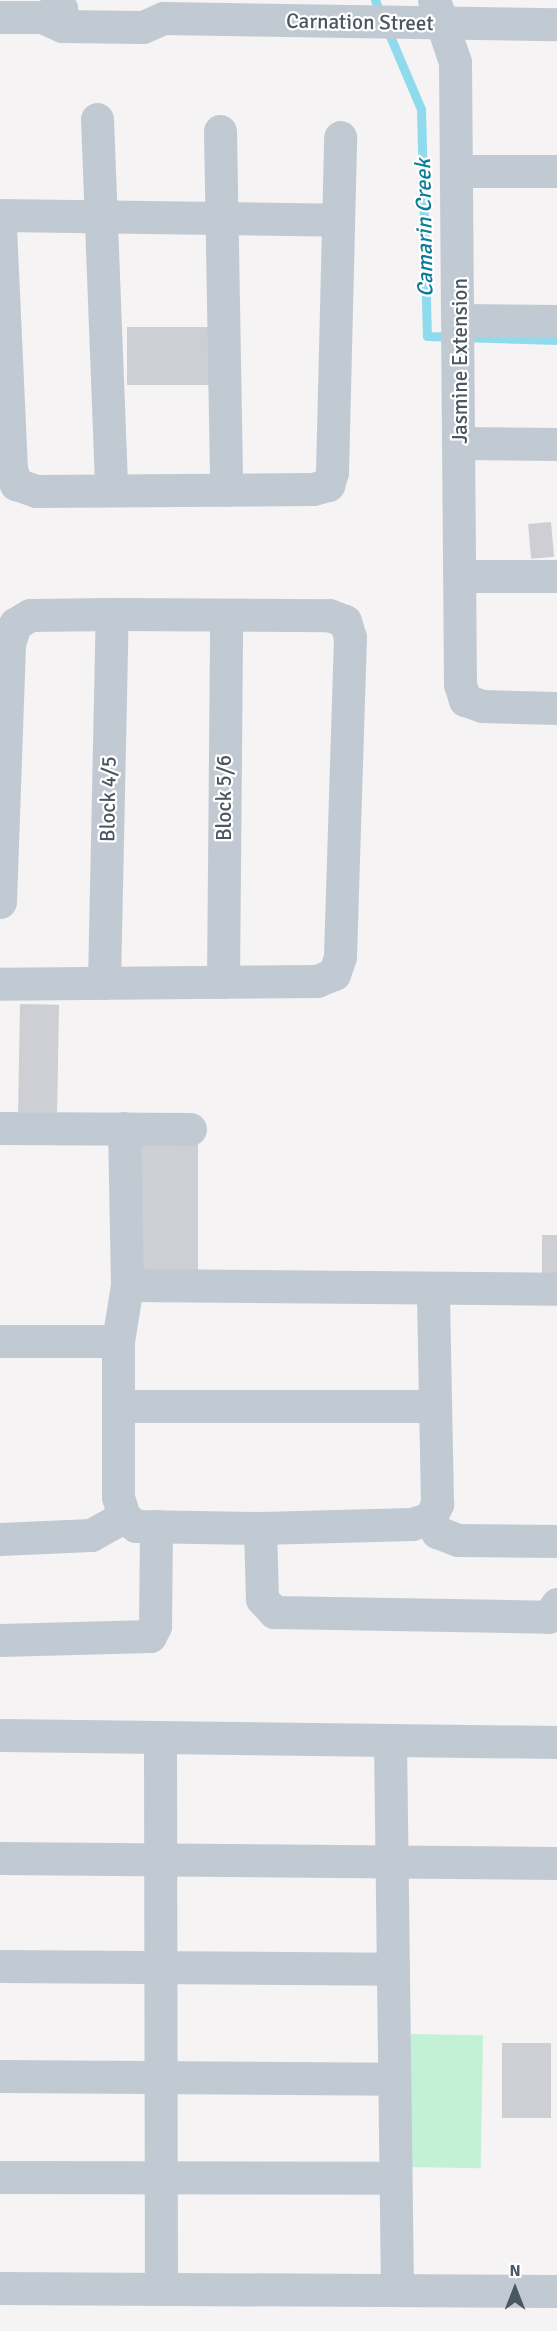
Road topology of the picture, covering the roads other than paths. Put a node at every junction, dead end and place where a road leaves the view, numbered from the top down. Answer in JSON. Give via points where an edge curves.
{"nodes":[{"id":1,"x":439,"y":12,"type":"edge"},
{"id":2,"x":0,"y":17,"type":"edge"},
{"id":3,"x":557,"y":24,"type":"edge"},
{"id":4,"x":97,"y":119,"type":"dead end"},
{"id":5,"x":220,"y":131,"type":"dead end"},
{"id":6,"x":340,"y":137,"type":"dead end"},
{"id":7,"x":457,"y":171,"type":"junction"},
{"id":8,"x":557,"y":171,"type":"edge"},
{"id":9,"x":0,"y":216,"type":"edge"},
{"id":10,"x":101,"y":217,"type":"junction"},
{"id":11,"x":222,"y":218,"type":"junction"},
{"id":12,"x":338,"y":220,"type":"junction"},
{"id":13,"x":0,"y":227,"type":"edge"},
{"id":14,"x":557,"y":321,"type":"edge"},
{"id":15,"x":461,"y":333,"type":"junction"},
{"id":16,"x":461,"y":443,"type":"junction"},
{"id":17,"x":557,"y":444,"type":"edge"},
{"id":18,"x":111,"y":490,"type":"junction"},
{"id":19,"x":226,"y":490,"type":"junction"},
{"id":20,"x":461,"y":576,"type":"junction"},
{"id":21,"x":557,"y":576,"type":"edge"},
{"id":22,"x":112,"y":614,"type":"junction"},
{"id":23,"x":226,"y":615,"type":"junction"},
{"id":24,"x":557,"y":708,"type":"edge"},
{"id":25,"x":0,"y":902,"type":"edge"},
{"id":26,"x":223,"y":982,"type":"junction"},
{"id":27,"x":104,"y":983,"type":"junction"},
{"id":28,"x":0,"y":984,"type":"edge"},
{"id":29,"x":0,"y":1128,"type":"edge"},
{"id":30,"x":124,"y":1128,"type":"junction"},
{"id":31,"x":190,"y":1129,"type":"dead end"},
{"id":32,"x":127,"y":1285,"type":"junction"},
{"id":33,"x":433,"y":1288,"type":"junction"},
{"id":34,"x":557,"y":1289,"type":"edge"},
{"id":35,"x":0,"y":1341,"type":"edge"},
{"id":36,"x":118,"y":1341,"type":"junction"},
{"id":37,"x":119,"y":1406,"type":"junction"},
{"id":38,"x":434,"y":1406,"type":"junction"},
{"id":39,"x":124,"y":1517,"type":"junction"},
{"id":40,"x":430,"y":1518,"type":"junction"},
{"id":41,"x":156,"y":1526,"type":"junction"},
{"id":42,"x":260,"y":1528,"type":"junction"},
{"id":43,"x":0,"y":1539,"type":"edge"},
{"id":44,"x":557,"y":1540,"type":"edge"},
{"id":45,"x":557,"y":1604,"type":"edge"},
{"id":46,"x":0,"y":1640,"type":"edge"},
{"id":47,"x":2,"y":1735,"type":"dead end"},
{"id":48,"x":160,"y":1737,"type":"junction"},
{"id":49,"x":390,"y":1740,"type":"junction"},
{"id":50,"x":557,"y":1742,"type":"edge"},
{"id":51,"x":0,"y":1858,"type":"edge"},
{"id":52,"x":160,"y":1860,"type":"junction"},
{"id":53,"x":391,"y":1862,"type":"junction"},
{"id":54,"x":557,"y":1863,"type":"edge"},
{"id":55,"x":0,"y":1966,"type":"edge"},
{"id":56,"x":161,"y":1968,"type":"junction"},
{"id":57,"x":393,"y":1969,"type":"junction"},
{"id":58,"x":0,"y":2076,"type":"edge"},
{"id":59,"x":161,"y":2077,"type":"junction"},
{"id":60,"x":394,"y":2079,"type":"junction"},
{"id":61,"x":0,"y":2177,"type":"edge"},
{"id":62,"x":161,"y":2178,"type":"junction"},
{"id":63,"x":395,"y":2178,"type":"junction"},
{"id":64,"x":0,"y":2288,"type":"edge"},
{"id":65,"x":161,"y":2289,"type":"junction"},
{"id":66,"x":397,"y":2290,"type":"junction"},
{"id":67,"x":557,"y":2291,"type":"edge"}],
"edges":[{"from":1,"to":2,"type":"street","name":"Carnation Street","via":[[387,22],[163,18],[143,27],[62,26],[42,17]]},
{"from":1,"to":3,"type":"street","name":"Carnation Street"},
{"from":1,"to":7,"type":"street","name":"Jasmine Extension","via":[[455,62]]},
{"from":4,"to":10,"type":"street"},
{"from":5,"to":11,"type":"street"},
{"from":6,"to":12,"type":"street"},
{"from":7,"to":8,"type":"street"},
{"from":7,"to":15,"type":"street","name":"Jasmine Extension"},
{"from":9,"to":10,"type":"street"},
{"from":10,"to":11,"type":"street"},
{"from":10,"to":18,"type":"street"},
{"from":11,"to":12,"type":"street"},
{"from":11,"to":19,"type":"street"},
{"from":12,"to":19,"type":"street","via":[[328,485]]},
{"from":13,"to":18,"type":"street","via":[[11,469],[16,484],[36,491]]},
{"from":14,"to":15,"type":"street"},
{"from":15,"to":16,"type":"street","name":"Jasmine Extension"},
{"from":16,"to":17,"type":"street"},
{"from":16,"to":20,"type":"street","name":"Jasmine Extension"},
{"from":18,"to":19,"type":"street"},
{"from":20,"to":21,"type":"street"},
{"from":20,"to":24,"type":"street","name":"Jasmine Extension","via":[[460,684],[465,700],[482,706]]},
{"from":22,"to":23,"type":"street"},
{"from":22,"to":25,"type":"street","via":[[30,615],[15,624],[9,644]]},
{"from":22,"to":27,"type":"street","name":"Block 4/5"},
{"from":23,"to":26,"type":"street","name":"Block 5/6"},
{"from":23,"to":26,"type":"street","via":[[329,615],[345,621],[350,637],[340,957],[334,974],[318,981]]},
{"from":26,"to":27,"type":"street"},
{"from":27,"to":28,"type":"street"},
{"from":29,"to":30,"type":"street"},
{"from":30,"to":31,"type":"street"},
{"from":30,"to":32,"type":"street"},
{"from":32,"to":33,"type":"street"},
{"from":32,"to":36,"type":"street"},
{"from":33,"to":34,"type":"street"},
{"from":33,"to":38,"type":"street"},
{"from":35,"to":36,"type":"street"},
{"from":36,"to":37,"type":"street"},
{"from":37,"to":38,"type":"street"},
{"from":37,"to":39,"type":"street","via":[[118,1497]]},
{"from":38,"to":40,"type":"street","via":[[437,1504]]},
{"from":39,"to":41,"type":"street","via":[[136,1526]]},
{"from":39,"to":43,"type":"street","via":[[91,1535]]},
{"from":40,"to":42,"type":"street","via":[[412,1524]]},
{"from":40,"to":44,"type":"street","via":[[437,1532],[458,1540]]},
{"from":41,"to":42,"type":"street"},
{"from":41,"to":46,"type":"street","via":[[155,1626],[150,1636]]},
{"from":42,"to":45,"type":"street","via":[[262,1599],[274,1612],[548,1617]]},
{"from":47,"to":48,"type":"street"},
{"from":48,"to":49,"type":"street"},
{"from":48,"to":52,"type":"street"},
{"from":49,"to":50,"type":"street"},
{"from":49,"to":53,"type":"street"},
{"from":51,"to":52,"type":"street"},
{"from":52,"to":53,"type":"street"},
{"from":52,"to":56,"type":"street"},
{"from":53,"to":54,"type":"street"},
{"from":53,"to":57,"type":"street"},
{"from":55,"to":56,"type":"street"},
{"from":56,"to":57,"type":"street"},
{"from":56,"to":59,"type":"street"},
{"from":57,"to":60,"type":"street"},
{"from":58,"to":59,"type":"street"},
{"from":59,"to":60,"type":"street"},
{"from":59,"to":62,"type":"street"},
{"from":60,"to":63,"type":"street"},
{"from":61,"to":62,"type":"street"},
{"from":62,"to":63,"type":"street"},
{"from":62,"to":65,"type":"street"},
{"from":63,"to":66,"type":"street"},
{"from":64,"to":65,"type":"street"},
{"from":65,"to":66,"type":"street"},
{"from":66,"to":67,"type":"street"}]}
